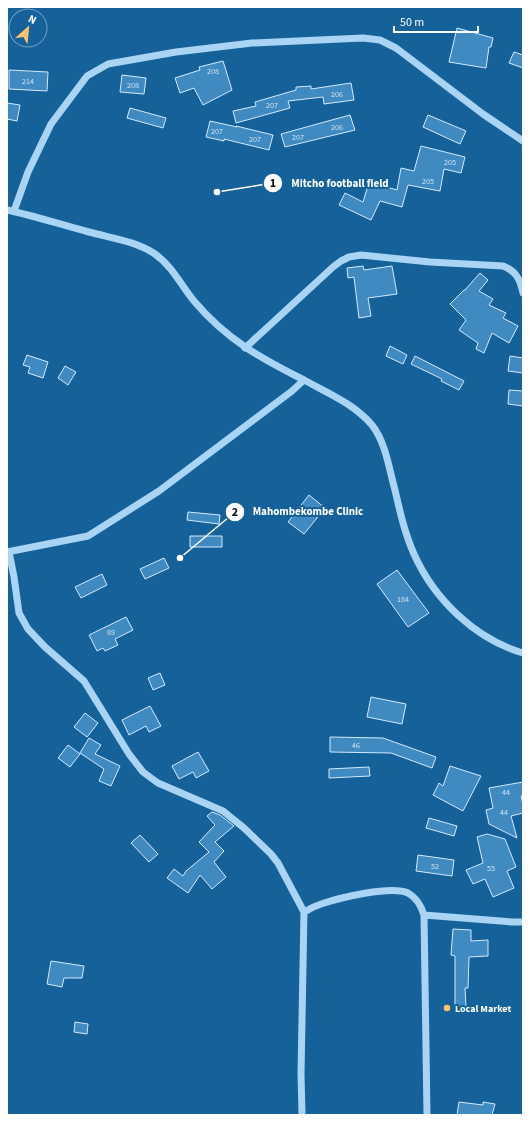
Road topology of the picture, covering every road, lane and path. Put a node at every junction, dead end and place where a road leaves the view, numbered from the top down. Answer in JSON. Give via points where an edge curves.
{"nodes":[{"id":1,"x":523,"y":141,"type":"edge"},
{"id":2,"x":10,"y":210,"type":"edge"},
{"id":3,"x":523,"y":293,"type":"edge"},
{"id":4,"x":245,"y":348,"type":"junction"},
{"id":5,"x":304,"y":380,"type":"junction"},
{"id":6,"x":8,"y":552,"type":"edge"},
{"id":7,"x":523,"y":653,"type":"edge"},
{"id":8,"x":304,"y":912,"type":"junction"},
{"id":9,"x":424,"y":915,"type":"junction"},
{"id":10,"x":523,"y":922,"type":"edge"},
{"id":11,"x":302,"y":1115,"type":"edge"},
{"id":12,"x":427,"y":1115,"type":"edge"}],
"edges":[{"from":1,"to":2,"type":"street","via":[[396,48],[380,40],[363,38],[252,43],[176,52],[108,64],[87,76],[51,124]]},
{"from":2,"to":4,"type":"street","via":[[124,240],[155,254],[172,270],[193,300],[218,327]]},
{"from":3,"to":4,"type":"street","via":[[516,273],[503,266],[361,255],[348,257]]},
{"from":4,"to":5,"type":"street"},
{"from":5,"to":6,"type":"street","via":[[159,491],[88,536]]},
{"from":5,"to":7,"type":"street","via":[[360,413],[382,441],[403,523],[414,554],[428,580],[452,611],[486,637]]},
{"from":6,"to":8,"type":"street","via":[[19,613],[28,629],[84,681],[143,772],[158,783],[223,811],[244,828],[278,863]]},
{"from":8,"to":9,"type":"street","via":[[321,904],[355,895],[394,890],[408,893],[416,899]]},
{"from":8,"to":11,"type":"street"},
{"from":9,"to":10,"type":"street"},
{"from":9,"to":12,"type":"street"}]}
